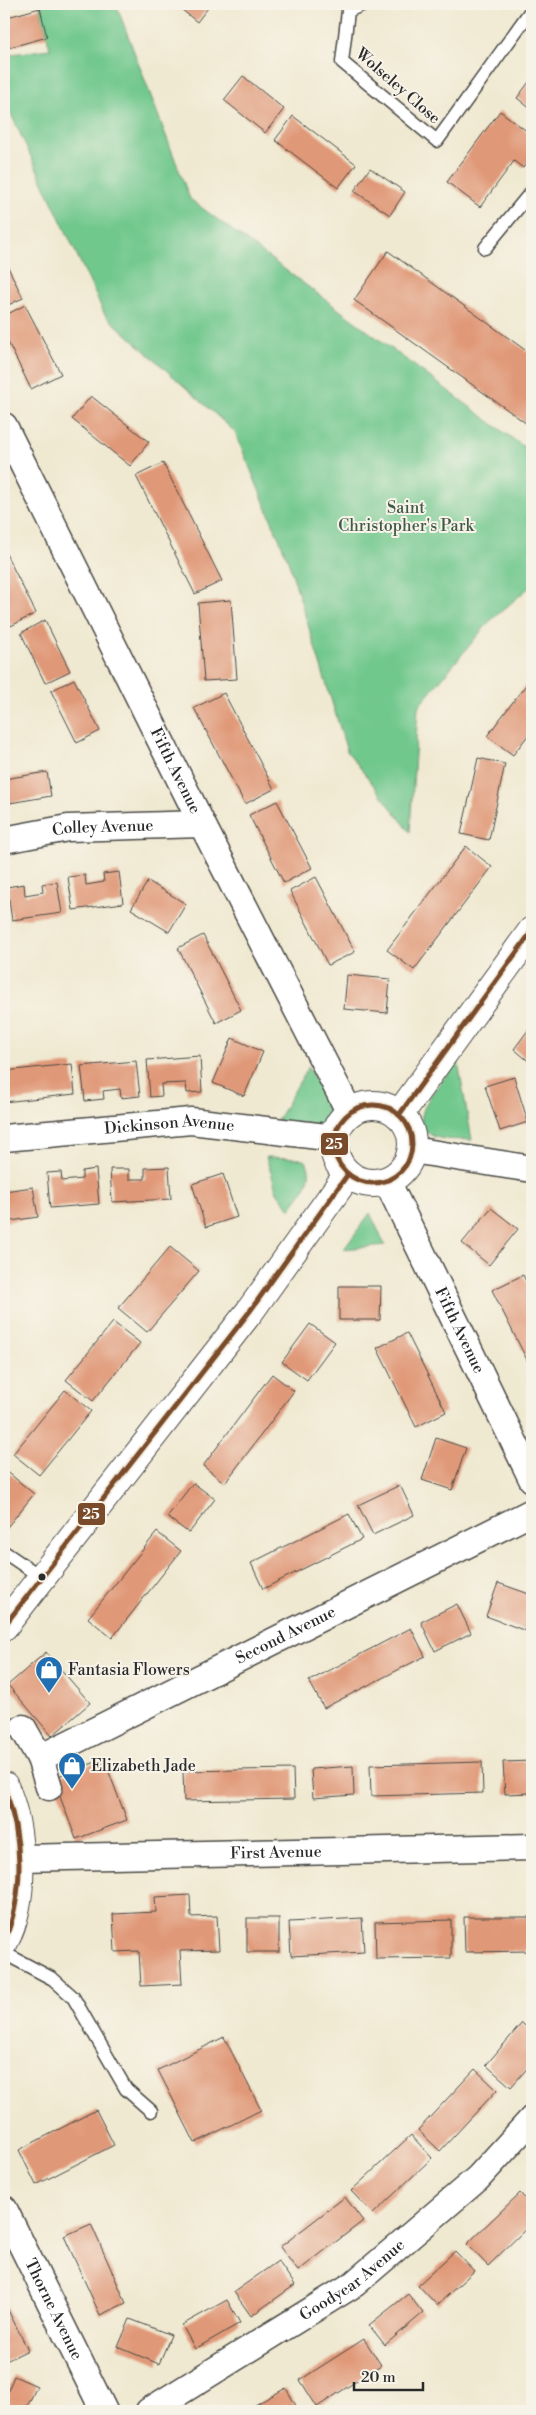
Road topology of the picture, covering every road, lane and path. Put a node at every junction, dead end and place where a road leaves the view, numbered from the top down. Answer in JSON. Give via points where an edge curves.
{"nodes":[{"id":1,"x":364,"y":4,"type":"edge"},
{"id":2,"x":532,"y":9,"type":"edge"},
{"id":3,"x":532,"y":191,"type":"edge"},
{"id":4,"x":485,"y":248,"type":"dead end"},
{"id":5,"x":4,"y":426,"type":"edge"},
{"id":6,"x":202,"y":824,"type":"junction"},
{"id":7,"x":4,"y":840,"type":"edge"},
{"id":8,"x":532,"y":932,"type":"edge"},
{"id":9,"x":350,"y":1113,"type":"junction"},
{"id":10,"x":399,"y":1115,"type":"junction"},
{"id":11,"x":4,"y":1138,"type":"edge"},
{"id":12,"x":335,"y":1138,"type":"junction"},
{"id":13,"x":412,"y":1150,"type":"junction"},
{"id":14,"x":532,"y":1168,"type":"edge"},
{"id":15,"x":348,"y":1174,"type":"junction"},
{"id":16,"x":387,"y":1181,"type":"junction"},
{"id":17,"x":532,"y":1479,"type":"edge"},
{"id":18,"x":532,"y":1512,"type":"edge"},
{"id":19,"x":4,"y":1552,"type":"edge"},
{"id":20,"x":41,"y":1577,"type":"junction"},
{"id":21,"x":4,"y":1626,"type":"edge"},
{"id":22,"x":23,"y":1728,"type":"dead end"},
{"id":23,"x":40,"y":1758,"type":"junction"},
{"id":24,"x":4,"y":1786,"type":"edge"},
{"id":25,"x":49,"y":1787,"type":"dead end"},
{"id":26,"x":532,"y":1847,"type":"edge"},
{"id":27,"x":20,"y":1858,"type":"junction"},
{"id":28,"x":4,"y":1942,"type":"edge"},
{"id":29,"x":4,"y":1953,"type":"edge"},
{"id":30,"x":151,"y":2111,"type":"dead end"},
{"id":31,"x":532,"y":2119,"type":"edge"},
{"id":32,"x":4,"y":2209,"type":"edge"},
{"id":33,"x":104,"y":2411,"type":"edge"},
{"id":34,"x":149,"y":2411,"type":"edge"}],
"edges":[{"from":1,"to":2,"type":"lane","name":"Wolseley Close","via":[[348,12],[342,62],[437,141]]},
{"from":3,"to":4,"type":"lane"},
{"from":5,"to":6,"type":"street","name":"Fifth Avenue"},
{"from":6,"to":7,"type":"street","name":"Colley Avenue","via":[[68,828]]},
{"from":6,"to":9,"type":"street","name":"Fifth Avenue"},
{"from":8,"to":10,"type":"street"},
{"from":9,"to":10,"type":"street","via":[[375,1105]]},
{"from":9,"to":12,"type":"street","via":[[338,1128]]},
{"from":10,"to":13,"type":"street","via":[[412,1137]]},
{"from":11,"to":12,"type":"street","name":"Dickinson Avenue","via":[[191,1121]]},
{"from":12,"to":15,"type":"street","via":[[335,1151]]},
{"from":13,"to":14,"type":"street"},
{"from":13,"to":16,"type":"street","via":[[404,1169]]},
{"from":15,"to":16,"type":"street","via":[[367,1182]]},
{"from":15,"to":20,"type":"street","via":[[250,1311]]},
{"from":16,"to":17,"type":"street","name":"Fifth Avenue"},
{"from":18,"to":23,"type":"street","name":"Second Avenue"},
{"from":19,"to":20,"type":"lane"},
{"from":20,"to":21,"type":"street"},
{"from":22,"to":23,"type":"street"},
{"from":23,"to":25,"type":"street"},
{"from":24,"to":27,"type":"street","via":[[15,1815]]},
{"from":26,"to":27,"type":"street","name":"First Avenue"},
{"from":27,"to":28,"type":"street","via":[[18,1893]]},
{"from":29,"to":30,"type":"lane","via":[[53,1979],[73,1997],[126,2088]]},
{"from":31,"to":34,"type":"street","name":"Goodyear Avenue","via":[[478,2178],[354,2284]]},
{"from":32,"to":33,"type":"street","name":"Thorne Avenue"}]}
